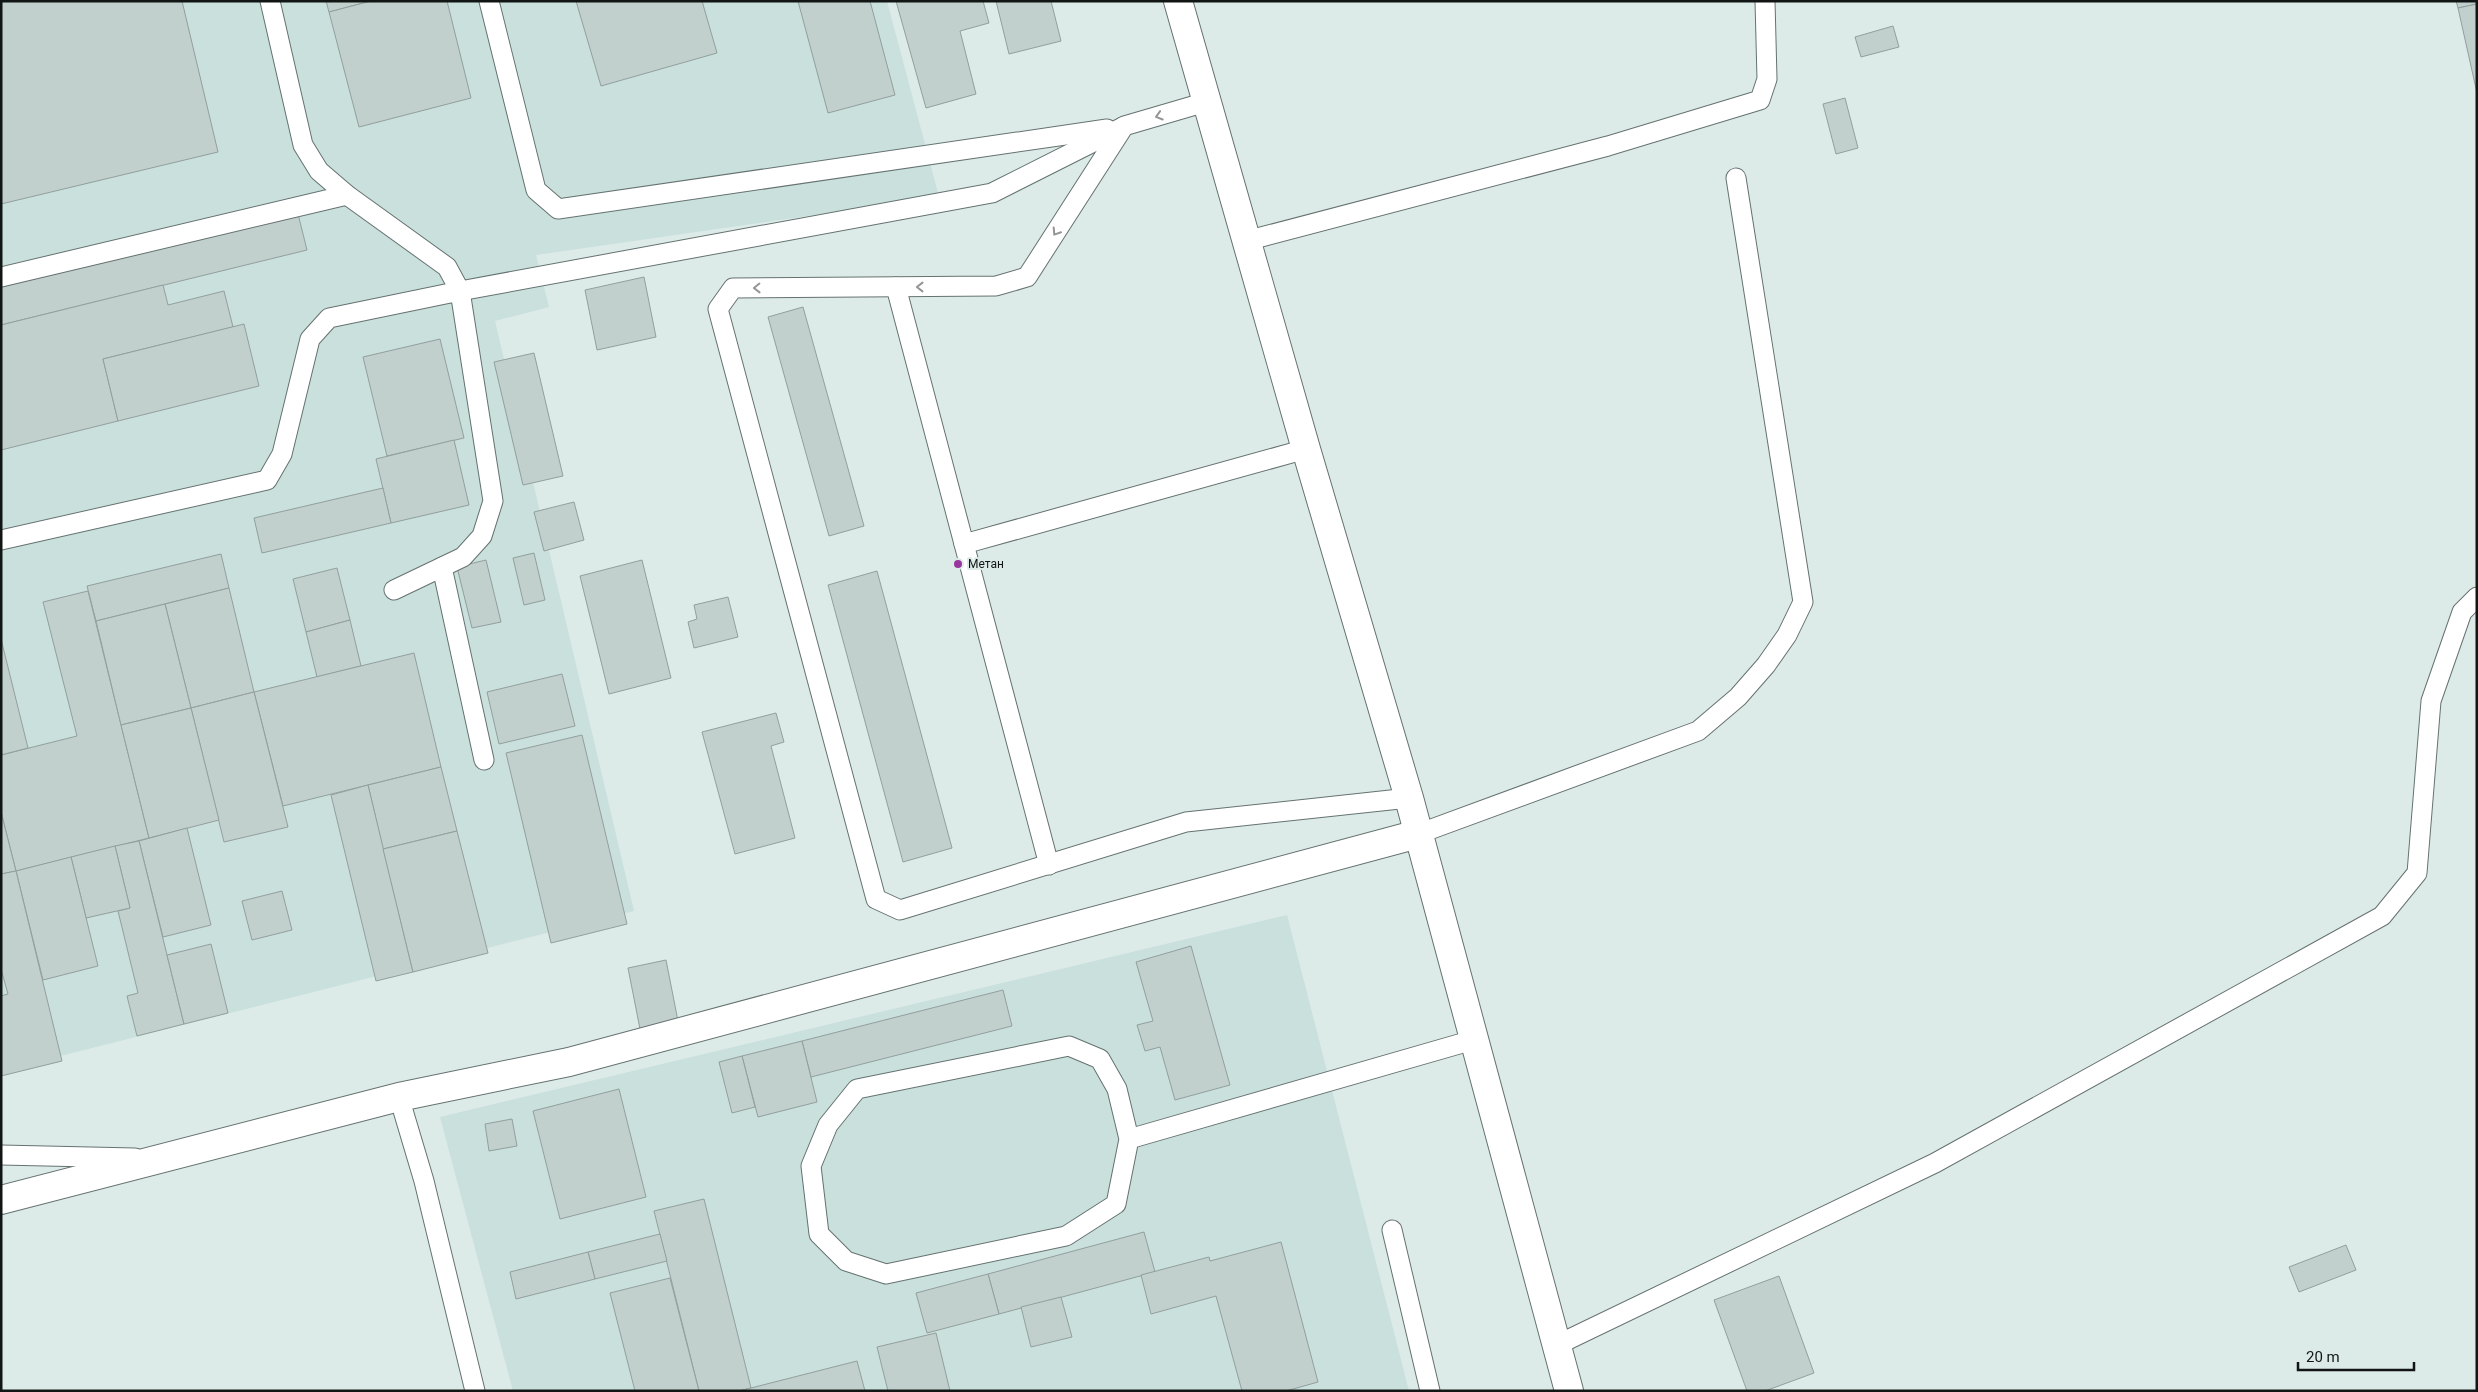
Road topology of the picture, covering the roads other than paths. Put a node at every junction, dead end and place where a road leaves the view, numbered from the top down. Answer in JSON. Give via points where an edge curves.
{"nodes":[{"id":1,"x":270,"y":1,"type":"edge"},
{"id":2,"x":489,"y":1,"type":"edge"},
{"id":3,"x":1178,"y":1,"type":"edge"},
{"id":4,"x":1764,"y":1,"type":"edge"},
{"id":5,"x":1206,"y":102,"type":"junction"},
{"id":6,"x":1124,"y":126,"type":"junction"},
{"id":7,"x":1736,"y":178,"type":"dead end"},
{"id":8,"x":347,"y":195,"type":"junction"},
{"id":9,"x":1246,"y":240,"type":"junction"},
{"id":10,"x":1,"y":277,"type":"edge"},
{"id":11,"x":896,"y":287,"type":"junction"},
{"id":12,"x":460,"y":291,"type":"junction"},
{"id":13,"x":1306,"y":449,"type":"junction"},
{"id":14,"x":1,"y":540,"type":"edge"},
{"id":15,"x":964,"y":544,"type":"junction"},
{"id":16,"x":442,"y":567,"type":"junction"},
{"id":17,"x":394,"y":590,"type":"dead end"},
{"id":18,"x":2477,"y":597,"type":"edge"},
{"id":19,"x":484,"y":760,"type":"dead end"},
{"id":20,"x":1409,"y":798,"type":"junction"},
{"id":21,"x":1418,"y":834,"type":"junction"},
{"id":22,"x":1049,"y":865,"type":"junction"},
{"id":23,"x":1474,"y":1040,"type":"junction"},
{"id":24,"x":399,"y":1097,"type":"junction"},
{"id":25,"x":1129,"y":1139,"type":"junction"},
{"id":26,"x":1,"y":1155,"type":"edge"},
{"id":27,"x":159,"y":1159,"type":"junction"},
{"id":28,"x":1,"y":1200,"type":"edge"},
{"id":29,"x":1392,"y":1230,"type":"dead end"},
{"id":30,"x":1557,"y":1345,"type":"junction"},
{"id":31,"x":475,"y":1391,"type":"edge"},
{"id":32,"x":1430,"y":1391,"type":"edge"},
{"id":33,"x":1569,"y":1391,"type":"edge"}],
"edges":[{"from":1,"to":8,"type":"lane","via":[[302,146],[319,171]]},
{"from":2,"to":6,"type":"lane","via":[[536,190],[558,210]]},
{"from":3,"to":5,"type":"main road"},
{"from":4,"to":9,"type":"lane","via":[[1767,79],[1760,100],[1608,146]]},
{"from":5,"to":6,"type":"lane","one_way":true},
{"from":5,"to":9,"type":"main road"},
{"from":6,"to":11,"type":"lane","one_way":true,"via":[[1027,277],[996,286]]},
{"from":6,"to":12,"type":"lane","via":[[992,193]]},
{"from":7,"to":21,"type":"lane","via":[[1803,602],[1787,635],[1766,665],[1738,697],[1698,731]]},
{"from":8,"to":10,"type":"lane"},
{"from":8,"to":12,"type":"lane","via":[[446,267]]},
{"from":9,"to":13,"type":"main road"},
{"from":11,"to":15,"type":"lane"},
{"from":11,"to":22,"type":"lane","one_way":true,"via":[[733,288],[718,309],[876,899],[900,910]]},
{"from":12,"to":14,"type":"lane","via":[[329,318],[310,339],[282,454],[267,480]]},
{"from":12,"to":16,"type":"lane","via":[[493,501],[482,536],[462,557]]},
{"from":13,"to":15,"type":"lane"},
{"from":13,"to":20,"type":"main road"},
{"from":15,"to":22,"type":"lane"},
{"from":16,"to":17,"type":"lane"},
{"from":16,"to":19,"type":"lane"},
{"from":18,"to":30,"type":"lane","via":[[2462,612],[2431,701],[2417,873],[2382,916],[1935,1163]]},
{"from":20,"to":21,"type":"main road"},
{"from":20,"to":22,"type":"lane","via":[[1186,822]]},
{"from":21,"to":23,"type":"main road"},
{"from":21,"to":24,"type":"main road","via":[[569,1062]]},
{"from":23,"to":25,"type":"lane"},
{"from":23,"to":30,"type":"main road"},
{"from":24,"to":27,"type":"main road"},
{"from":24,"to":31,"type":"lane","via":[[424,1181]]},
{"from":25,"to":25,"type":"lane","via":[[1118,1089],[1100,1059],[1069,1046],[857,1089],[828,1125],[811,1166],[819,1234],[846,1261],[886,1274],[1066,1236],[1116,1204]]},
{"from":26,"to":27,"type":"lane"},
{"from":27,"to":28,"type":"main road"},
{"from":29,"to":32,"type":"lane"},
{"from":30,"to":33,"type":"main road"}]}
